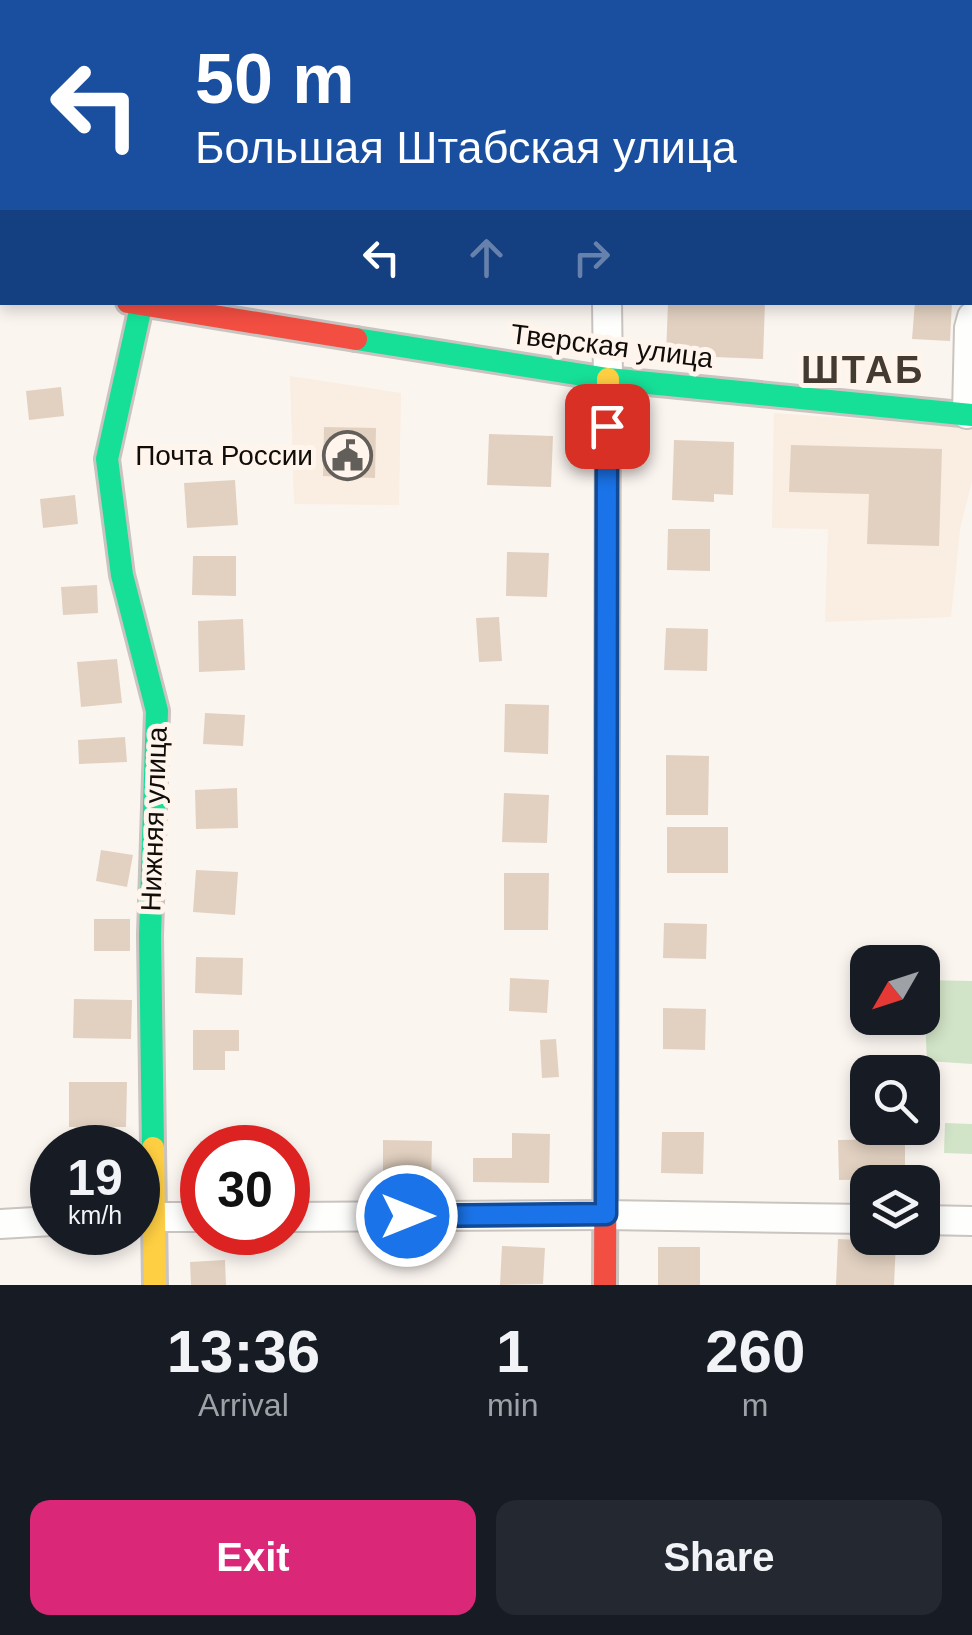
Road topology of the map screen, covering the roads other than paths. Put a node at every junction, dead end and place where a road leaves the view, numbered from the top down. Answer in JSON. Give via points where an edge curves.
{"nodes":[{"id":1,"x":137,"y":305,"type":"edge"},
{"id":2,"x":149,"y":305,"type":"edge"},
{"id":3,"x":607,"y":305,"type":"edge"},
{"id":4,"x":972,"y":316,"type":"edge"},
{"id":5,"x":608,"y":379,"type":"junction"},
{"id":6,"x":970,"y":414,"type":"edge"},
{"id":7,"x":147,"y":1125,"type":"edge"},
{"id":8,"x":606,"y":1214,"type":"junction"},
{"id":9,"x":310,"y":1216,"type":"edge"},
{"id":10,"x":850,"y":1219,"type":"edge"},
{"id":11,"x":940,"y":1220,"type":"edge"},
{"id":12,"x":972,"y":1220,"type":"edge"},
{"id":13,"x":30,"y":1222,"type":"edge"},
{"id":14,"x":0,"y":1224,"type":"edge"},
{"id":15,"x":151,"y":1255,"type":"edge"},
{"id":16,"x":155,"y":1285,"type":"edge"},
{"id":17,"x":605,"y":1285,"type":"edge"}],
"edges":[{"from":1,"to":7,"type":"main road","name":"Нижняя улица","via":[[107,459],[122,576],[157,711]]},
{"from":2,"to":5,"type":"main road","name":"Тверская улица"},
{"from":3,"to":5,"type":"street"},
{"from":4,"to":6,"type":"street"},
{"from":5,"to":6,"type":"main road","name":"Тверская улица"},
{"from":5,"to":8,"type":"main road"},
{"from":8,"to":9,"type":"street"},
{"from":8,"to":10,"type":"street"},
{"from":8,"to":17,"type":"main road"},
{"from":11,"to":12,"type":"street"},
{"from":13,"to":14,"type":"street"},
{"from":15,"to":16,"type":"main road","name":"Нижняя улица"}]}
